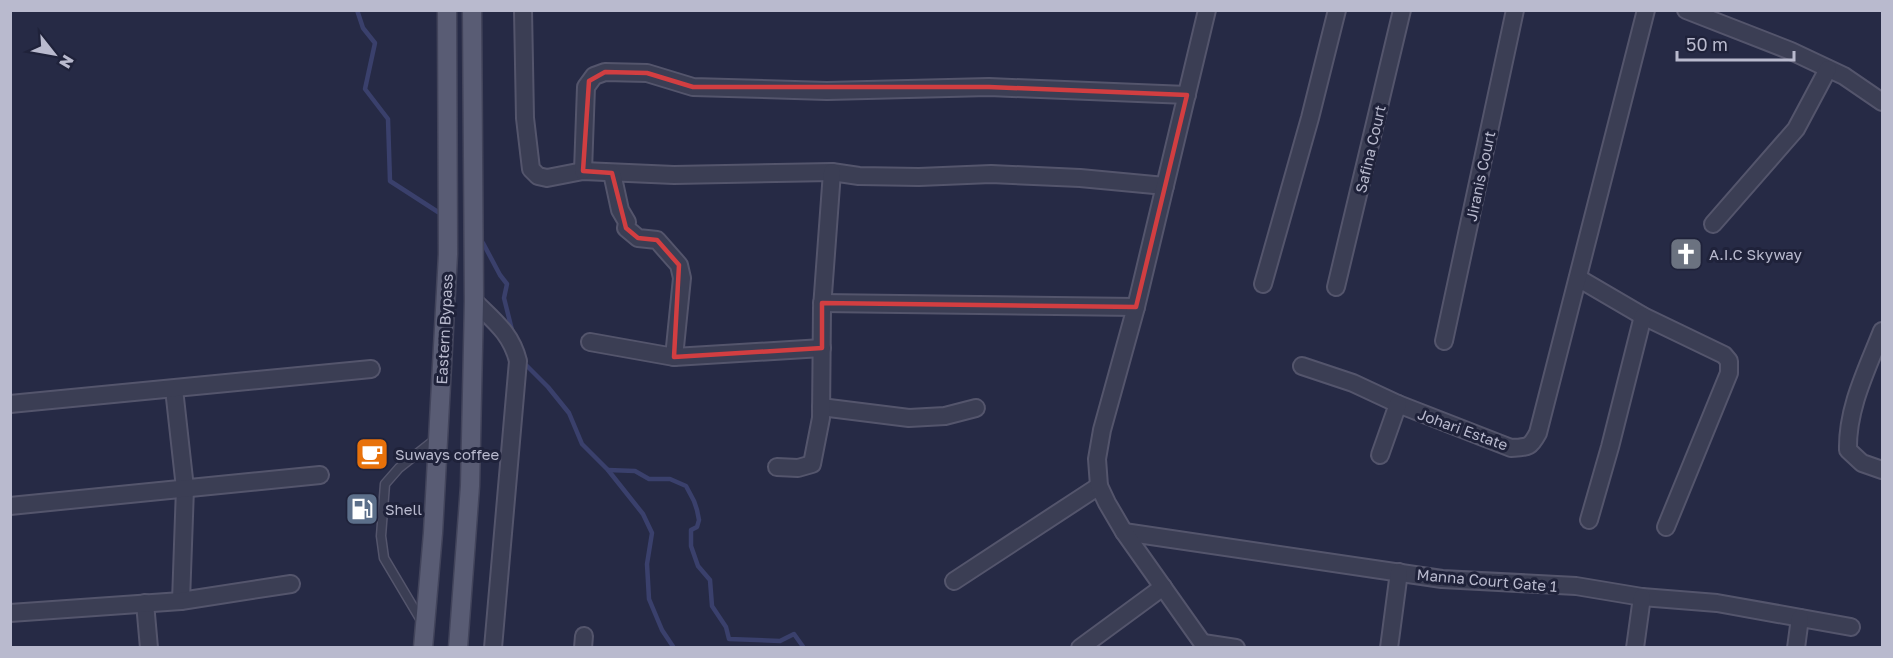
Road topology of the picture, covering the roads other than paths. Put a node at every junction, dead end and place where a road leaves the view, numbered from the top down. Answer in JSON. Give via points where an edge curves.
{"nodes":[{"id":1,"x":447,"y":10,"type":"edge"},
{"id":2,"x":472,"y":10,"type":"edge"},
{"id":3,"x":523,"y":10,"type":"edge"},
{"id":4,"x":1207,"y":10,"type":"edge"},
{"id":5,"x":1337,"y":10,"type":"edge"},
{"id":6,"x":1402,"y":10,"type":"edge"},
{"id":7,"x":1515,"y":10,"type":"edge"},
{"id":8,"x":1646,"y":10,"type":"edge"},
{"id":9,"x":1686,"y":10,"type":"edge"},
{"id":10,"x":1828,"y":69,"type":"junction"},
{"id":11,"x":1881,"y":94,"type":"edge"},
{"id":12,"x":1187,"y":95,"type":"junction"},
{"id":13,"x":583,"y":171,"type":"junction"},
{"id":14,"x":612,"y":172,"type":"junction"},
{"id":15,"x":831,"y":172,"type":"junction"},
{"id":16,"x":1165,"y":186,"type":"junction"},
{"id":17,"x":1713,"y":224,"type":"dead end"},
{"id":18,"x":1578,"y":278,"type":"junction"},
{"id":19,"x":1263,"y":284,"type":"dead end"},
{"id":20,"x":1336,"y":287,"type":"dead end"},
{"id":21,"x":474,"y":301,"type":"junction"},
{"id":22,"x":822,"y":303,"type":"junction"},
{"id":23,"x":1136,"y":307,"type":"junction"},
{"id":24,"x":1643,"y":316,"type":"junction"},
{"id":25,"x":1882,"y":331,"type":"edge"},
{"id":26,"x":1444,"y":341,"type":"dead end"},
{"id":27,"x":590,"y":342,"type":"dead end"},
{"id":28,"x":822,"y":348,"type":"junction"},
{"id":29,"x":674,"y":357,"type":"junction"},
{"id":30,"x":1302,"y":366,"type":"dead end"},
{"id":31,"x":371,"y":369,"type":"dead end"},
{"id":32,"x":174,"y":389,"type":"junction"},
{"id":33,"x":10,"y":404,"type":"edge"},
{"id":34,"x":1398,"y":404,"type":"junction"},
{"id":35,"x":821,"y":407,"type":"junction"},
{"id":36,"x":976,"y":408,"type":"dead end"},
{"id":37,"x":437,"y":437,"type":"junction"},
{"id":38,"x":1380,"y":455,"type":"dead end"},
{"id":39,"x":777,"y":467,"type":"dead end"},
{"id":40,"x":1882,"y":470,"type":"edge"},
{"id":41,"x":320,"y":475,"type":"dead end"},
{"id":42,"x":1100,"y":486,"type":"junction"},
{"id":43,"x":185,"y":488,"type":"junction"},
{"id":44,"x":10,"y":506,"type":"edge"},
{"id":45,"x":1589,"y":520,"type":"dead end"},
{"id":46,"x":1666,"y":527,"type":"dead end"},
{"id":47,"x":1124,"y":532,"type":"junction"},
{"id":48,"x":1399,"y":572,"type":"junction"},
{"id":49,"x":954,"y":581,"type":"dead end"},
{"id":50,"x":291,"y":584,"type":"dead end"},
{"id":51,"x":1163,"y":586,"type":"junction"},
{"id":52,"x":1642,"y":597,"type":"junction"},
{"id":53,"x":181,"y":601,"type":"junction"},
{"id":54,"x":144,"y":603,"type":"junction"},
{"id":55,"x":10,"y":613,"type":"edge"},
{"id":56,"x":1800,"y":618,"type":"junction"},
{"id":57,"x":425,"y":627,"type":"junction"},
{"id":58,"x":1851,"y":627,"type":"dead end"},
{"id":59,"x":1205,"y":645,"type":"edge"},
{"id":60,"x":149,"y":648,"type":"edge"},
{"id":61,"x":423,"y":648,"type":"edge"},
{"id":62,"x":458,"y":648,"type":"edge"},
{"id":63,"x":493,"y":648,"type":"edge"},
{"id":64,"x":1080,"y":648,"type":"edge"},
{"id":65,"x":1236,"y":648,"type":"edge"},
{"id":66,"x":1389,"y":648,"type":"edge"},
{"id":67,"x":1635,"y":648,"type":"edge"},
{"id":68,"x":1796,"y":648,"type":"edge"}],
"edges":[{"from":1,"to":37,"type":"main road","name":"Eastern Bypass","via":[[448,246]]},
{"from":2,"to":21,"type":"main road","name":"Eastern Bypass"},
{"from":3,"to":13,"type":"street","via":[[525,118],[531,168],[538,176],[547,178]]},
{"from":4,"to":12,"type":"street"},
{"from":5,"to":19,"type":"street"},
{"from":6,"to":20,"type":"street","name":"Safina Court"},
{"from":7,"to":26,"type":"street","name":"Jiranis Court"},
{"from":8,"to":18,"type":"street","name":"Johari Estate"},
{"from":9,"to":10,"type":"street"},
{"from":10,"to":11,"type":"street"},
{"from":10,"to":17,"type":"street","via":[[1796,129]]},
{"from":12,"to":13,"type":"street","via":[[989,87],[827,91],[693,87],[647,74],[604,72],[594,76],[586,87]]},
{"from":12,"to":16,"type":"street"},
{"from":13,"to":14,"type":"street"},
{"from":14,"to":15,"type":"street"},
{"from":14,"to":29,"type":"street","via":[[626,228],[638,238],[657,240],[679,265],[682,278]]},
{"from":15,"to":16,"type":"street","via":[[919,177],[991,174]]},
{"from":15,"to":22,"type":"street"},
{"from":16,"to":23,"type":"street"},
{"from":18,"to":24,"type":"street"},
{"from":18,"to":34,"type":"street","name":"Johari Estate","via":[[1532,444],[1511,448]]},
{"from":21,"to":62,"type":"main road","name":"Eastern Bypass","via":[[470,486]]},
{"from":21,"to":63,"type":"street","via":[[507,333],[518,361]]},
{"from":22,"to":23,"type":"street"},
{"from":22,"to":28,"type":"street"},
{"from":23,"to":42,"type":"street","via":[[1102,430],[1097,459]]},
{"from":24,"to":45,"type":"street"},
{"from":24,"to":46,"type":"street","via":[[1729,361],[1729,373]]},
{"from":25,"to":40,"type":"street","via":[[1847,433],[1848,450],[1862,463]]},
{"from":27,"to":29,"type":"street"},
{"from":28,"to":29,"type":"street"},
{"from":28,"to":35,"type":"street"},
{"from":30,"to":34,"type":"street","name":"Johari Estate"},
{"from":31,"to":32,"type":"street"},
{"from":32,"to":33,"type":"street"},
{"from":32,"to":43,"type":"street"},
{"from":34,"to":38,"type":"street"},
{"from":35,"to":36,"type":"street","via":[[909,418],[945,416]]},
{"from":35,"to":39,"type":"street","via":[[812,464]]},
{"from":37,"to":57,"type":"main road","name":"Eastern Bypass"},
{"from":37,"to":57,"type":"lane","via":[[386,484],[381,536],[384,558]]},
{"from":41,"to":43,"type":"street"},
{"from":42,"to":47,"type":"street"},
{"from":42,"to":49,"type":"street"},
{"from":43,"to":44,"type":"street"},
{"from":43,"to":53,"type":"street"},
{"from":47,"to":48,"type":"street","name":"Manna Court Gate 1"},
{"from":47,"to":51,"type":"street"},
{"from":48,"to":52,"type":"street","name":"Manna Court Gate 1","via":[[1442,579],[1576,586]]},
{"from":48,"to":66,"type":"street"},
{"from":50,"to":53,"type":"street"},
{"from":51,"to":59,"type":"street"},
{"from":51,"to":64,"type":"street"},
{"from":52,"to":56,"type":"street","name":"Manna Court Gate 1","via":[[1717,603]]},
{"from":52,"to":67,"type":"street"},
{"from":53,"to":54,"type":"street"},
{"from":54,"to":55,"type":"street"},
{"from":54,"to":60,"type":"street"},
{"from":56,"to":58,"type":"street","name":"Manna Court Gate 1"},
{"from":56,"to":68,"type":"street"},
{"from":57,"to":61,"type":"main road","name":"Eastern Bypass"},
{"from":59,"to":65,"type":"street"}]}
